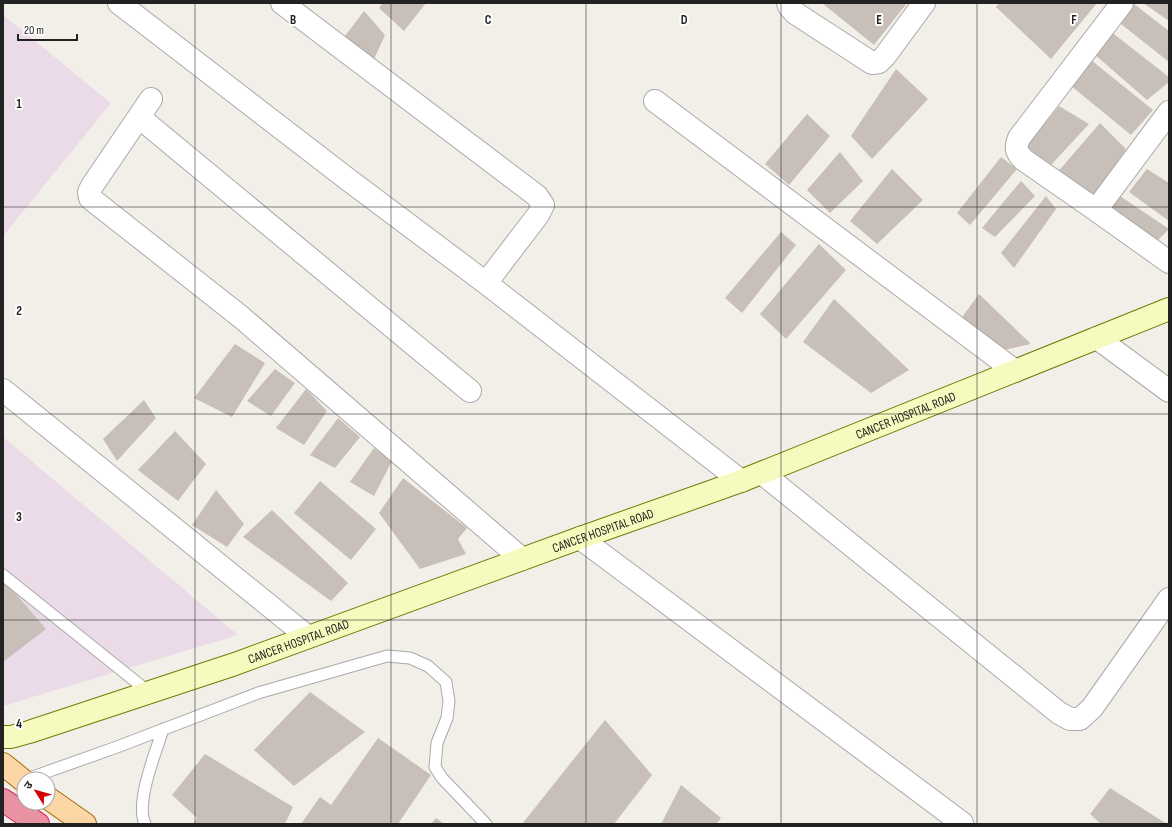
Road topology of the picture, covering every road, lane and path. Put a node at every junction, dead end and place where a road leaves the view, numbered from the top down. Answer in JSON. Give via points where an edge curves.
{"nodes":[{"id":1,"x":119,"y":3,"type":"edge"},
{"id":2,"x":282,"y":3,"type":"edge"},
{"id":3,"x":788,"y":3,"type":"edge"},
{"id":4,"x":924,"y":3,"type":"edge"},
{"id":5,"x":1122,"y":3,"type":"edge"},
{"id":6,"x":655,"y":101,"type":"dead end"},
{"id":7,"x":1169,"y":112,"type":"edge"},
{"id":8,"x":1096,"y":210,"type":"junction"},
{"id":9,"x":1169,"y":262,"type":"edge"},
{"id":10,"x":486,"y":283,"type":"junction"},
{"id":11,"x":1169,"y":310,"type":"edge"},
{"id":12,"x":1097,"y":338,"type":"junction"},
{"id":13,"x":1015,"y":371,"type":"junction"},
{"id":14,"x":3,"y":390,"type":"edge"},
{"id":15,"x":1169,"y":390,"type":"edge"},
{"id":16,"x":470,"y":391,"type":"dead end"},
{"id":17,"x":762,"y":473,"type":"junction"},
{"id":18,"x":742,"y":481,"type":"junction"},
{"id":19,"x":580,"y":538,"type":"junction"},
{"id":20,"x":522,"y":559,"type":"junction"},
{"id":21,"x":3,"y":575,"type":"edge"},
{"id":22,"x":1169,"y":599,"type":"edge"},
{"id":23,"x":308,"y":636,"type":"junction"},
{"id":24,"x":150,"y":693,"type":"junction"},
{"id":25,"x":163,"y":729,"type":"junction"},
{"id":26,"x":29,"y":732,"type":"junction"},
{"id":27,"x":3,"y":737,"type":"edge"},
{"id":28,"x":3,"y":750,"type":"edge"},
{"id":29,"x":3,"y":764,"type":"edge"},
{"id":30,"x":49,"y":771,"type":"edge"},
{"id":31,"x":16,"y":773,"type":"edge"},
{"id":32,"x":56,"y":803,"type":"edge"},
{"id":33,"x":9,"y":805,"type":"edge"},
{"id":34,"x":962,"y":823,"type":"edge"},
{"id":35,"x":38,"y":824,"type":"edge"},
{"id":36,"x":86,"y":824,"type":"edge"},
{"id":37,"x":145,"y":824,"type":"edge"},
{"id":38,"x":486,"y":824,"type":"edge"}],
"edges":[{"from":1,"to":10,"type":"street"},
{"from":2,"to":10,"type":"street","via":[[537,196],[543,205],[538,215]]},
{"from":3,"to":4,"type":"street","via":[[795,13],[872,63],[885,56]]},
{"from":5,"to":8,"type":"street","via":[[1019,138],[1016,147],[1024,160]]},
{"from":6,"to":13,"type":"street"},
{"from":7,"to":8,"type":"street"},
{"from":8,"to":9,"type":"street"},
{"from":10,"to":18,"type":"street"},
{"from":11,"to":12,"type":"street","name":"CANCER HOSPITAL ROAD"},
{"from":12,"to":13,"type":"street","name":"CANCER HOSPITAL ROAD"},
{"from":12,"to":15,"type":"street"},
{"from":13,"to":17,"type":"street","name":"CANCER HOSPITAL ROAD"},
{"from":14,"to":23,"type":"street"},
{"from":16,"to":20,"type":"street","via":[[145,108],[92,186],[90,198],[241,317]]},
{"from":17,"to":18,"type":"street","name":"CANCER HOSPITAL ROAD"},
{"from":17,"to":22,"type":"street","via":[[1059,713],[1070,719],[1080,719],[1092,708]]},
{"from":18,"to":19,"type":"street","name":"CANCER HOSPITAL ROAD"},
{"from":19,"to":20,"type":"street","name":"CANCER HOSPITAL ROAD"},
{"from":19,"to":34,"type":"street"},
{"from":20,"to":23,"type":"street","name":"CANCER HOSPITAL ROAD"},
{"from":21,"to":24,"type":"lane"},
{"from":23,"to":24,"type":"street","name":"CANCER HOSPITAL ROAD"},
{"from":24,"to":26,"type":"street","name":"CANCER HOSPITAL ROAD"},
{"from":25,"to":30,"type":"lane"},
{"from":25,"to":37,"type":"lane","via":[[143,795]]},
{"from":25,"to":38,"type":"lane","via":[[258,693],[331,671],[388,656],[410,658],[428,666],[446,682],[450,701],[437,743],[435,767],[442,778]]},
{"from":26,"to":27,"type":"street"},
{"from":26,"to":28,"type":"street"},
{"from":29,"to":31,"type":"main road"},
{"from":32,"to":36,"type":"main road"},
{"from":33,"to":35,"type":"highway"}]}
